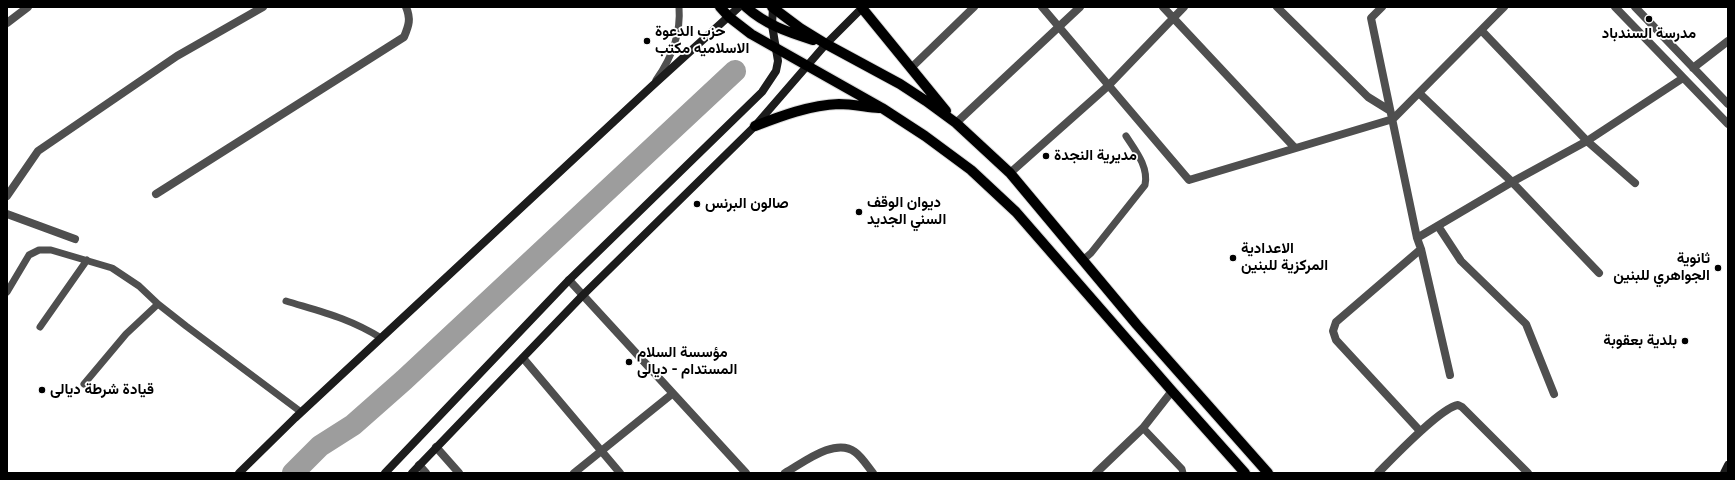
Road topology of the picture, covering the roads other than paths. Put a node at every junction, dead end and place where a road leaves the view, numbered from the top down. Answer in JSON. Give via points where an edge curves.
{"nodes":[{"id":1,"x":28,"y":7,"type":"edge"},
{"id":2,"x":263,"y":7,"type":"edge"},
{"id":3,"x":406,"y":7,"type":"edge"},
{"id":4,"x":679,"y":7,"type":"edge"},
{"id":5,"x":720,"y":7,"type":"edge"},
{"id":6,"x":739,"y":7,"type":"edge"},
{"id":7,"x":746,"y":7,"type":"edge"},
{"id":8,"x":772,"y":7,"type":"edge"},
{"id":9,"x":974,"y":7,"type":"edge"},
{"id":10,"x":1042,"y":7,"type":"edge"},
{"id":11,"x":1080,"y":7,"type":"edge"},
{"id":12,"x":1163,"y":7,"type":"edge"},
{"id":13,"x":1184,"y":7,"type":"edge"},
{"id":14,"x":1277,"y":7,"type":"edge"},
{"id":15,"x":1382,"y":7,"type":"edge"},
{"id":16,"x":1504,"y":7,"type":"edge"},
{"id":17,"x":1614,"y":7,"type":"edge"},
{"id":18,"x":1635,"y":7,"type":"edge"},
{"id":19,"x":862,"y":8,"type":"edge"},
{"id":20,"x":729,"y":17,"type":"junction"},
{"id":21,"x":1174,"y":17,"type":"junction"},
{"id":22,"x":7,"y":23,"type":"edge"},
{"id":23,"x":772,"y":25,"type":"junction"},
{"id":24,"x":1060,"y":28,"type":"junction"},
{"id":25,"x":1482,"y":31,"type":"junction"},
{"id":26,"x":1659,"y":33,"type":"junction"},
{"id":27,"x":1728,"y":41,"type":"edge"},
{"id":28,"x":1648,"y":42,"type":"junction"},
{"id":29,"x":826,"y":44,"type":"junction"},
{"id":30,"x":776,"y":48,"type":"junction"},
{"id":31,"x":806,"y":66,"type":"junction"},
{"id":32,"x":911,"y":68,"type":"junction"},
{"id":33,"x":1693,"y":68,"type":"junction"},
{"id":34,"x":1683,"y":78,"type":"junction"},
{"id":35,"x":1108,"y":86,"type":"junction"},
{"id":36,"x":650,"y":87,"type":"junction"},
{"id":37,"x":1419,"y":93,"type":"junction"},
{"id":38,"x":1728,"y":104,"type":"edge"},
{"id":39,"x":882,"y":108,"type":"junction"},
{"id":40,"x":1389,"y":110,"type":"junction"},
{"id":41,"x":1393,"y":119,"type":"junction"},
{"id":42,"x":956,"y":123,"type":"junction"},
{"id":43,"x":1728,"y":124,"type":"edge"},
{"id":44,"x":755,"y":126,"type":"junction"},
{"id":45,"x":1126,"y":136,"type":"dead end"},
{"id":46,"x":1587,"y":141,"type":"junction"},
{"id":47,"x":1296,"y":148,"type":"junction"},
{"id":48,"x":1010,"y":173,"type":"junction"},
{"id":49,"x":1512,"y":182,"type":"junction"},
{"id":50,"x":1634,"y":183,"type":"dead end"},
{"id":51,"x":156,"y":194,"type":"dead end"},
{"id":52,"x":7,"y":196,"type":"edge"},
{"id":53,"x":7,"y":214,"type":"edge"},
{"id":54,"x":1438,"y":226,"type":"junction"},
{"id":55,"x":1418,"y":238,"type":"junction"},
{"id":56,"x":76,"y":239,"type":"dead end"},
{"id":57,"x":1421,"y":249,"type":"junction"},
{"id":58,"x":87,"y":260,"type":"junction"},
{"id":59,"x":1082,"y":260,"type":"junction"},
{"id":60,"x":1599,"y":273,"type":"dead end"},
{"id":61,"x":569,"y":280,"type":"junction"},
{"id":62,"x":7,"y":292,"type":"edge"},
{"id":63,"x":582,"y":296,"type":"junction"},
{"id":64,"x":286,"y":301,"type":"dead end"},
{"id":65,"x":158,"y":304,"type":"junction"},
{"id":66,"x":40,"y":327,"type":"dead end"},
{"id":67,"x":381,"y":338,"type":"junction"},
{"id":68,"x":523,"y":358,"type":"junction"},
{"id":69,"x":1450,"y":375,"type":"dead end"},
{"id":70,"x":84,"y":384,"type":"dead end"},
{"id":71,"x":1172,"y":391,"type":"junction"},
{"id":72,"x":672,"y":394,"type":"junction"},
{"id":73,"x":1554,"y":394,"type":"dead end"},
{"id":74,"x":301,"y":412,"type":"junction"},
{"id":75,"x":1143,"y":428,"type":"junction"},
{"id":76,"x":1420,"y":431,"type":"junction"},
{"id":77,"x":436,"y":447,"type":"junction"},
{"id":78,"x":601,"y":450,"type":"junction"},
{"id":79,"x":419,"y":465,"type":"junction"},
{"id":80,"x":1728,"y":465,"type":"edge"},
{"id":81,"x":238,"y":473,"type":"edge"},
{"id":82,"x":385,"y":473,"type":"edge"},
{"id":83,"x":412,"y":473,"type":"edge"},
{"id":84,"x":426,"y":473,"type":"edge"},
{"id":85,"x":459,"y":473,"type":"edge"},
{"id":86,"x":574,"y":473,"type":"edge"},
{"id":87,"x":620,"y":473,"type":"edge"},
{"id":88,"x":746,"y":473,"type":"edge"},
{"id":89,"x":785,"y":473,"type":"edge"},
{"id":90,"x":873,"y":473,"type":"edge"},
{"id":91,"x":1096,"y":473,"type":"edge"},
{"id":92,"x":1183,"y":473,"type":"edge"},
{"id":93,"x":1245,"y":473,"type":"edge"},
{"id":94,"x":1268,"y":473,"type":"edge"},
{"id":95,"x":1378,"y":473,"type":"edge"},
{"id":96,"x":1528,"y":473,"type":"edge"},
{"id":97,"x":1724,"y":473,"type":"edge"}],
"edges":[{"from":1,"to":22,"type":"street"},
{"from":2,"to":52,"type":"street","via":[[177,56],[38,151]]},
{"from":3,"to":51,"type":"street","via":[[410,24],[404,36]]},
{"from":4,"to":36,"type":"lane","via":[[674,47],[664,69]]},
{"from":5,"to":20,"type":"main road"},
{"from":6,"to":20,"type":"street"},
{"from":7,"to":23,"type":"main road"},
{"from":8,"to":23,"type":"street"},
{"from":8,"to":29,"type":"main road"},
{"from":9,"to":32,"type":"street"},
{"from":10,"to":24,"type":"street"},
{"from":11,"to":24,"type":"street"},
{"from":12,"to":21,"type":"street"},
{"from":13,"to":21,"type":"street"},
{"from":14,"to":40,"type":"street","via":[[1368,97]]},
{"from":15,"to":40,"type":"street","via":[[1371,18]]},
{"from":16,"to":25,"type":"street"},
{"from":17,"to":28,"type":"street"},
{"from":18,"to":26,"type":"street"},
{"from":19,"to":29,"type":"street"},
{"from":19,"to":32,"type":"main road"},
{"from":20,"to":30,"type":"main road"},
{"from":20,"to":36,"type":"street"},
{"from":21,"to":35,"type":"street"},
{"from":21,"to":47,"type":"street"},
{"from":23,"to":29,"type":"main road","via":[[797,36]]},
{"from":23,"to":30,"type":"street"},
{"from":24,"to":35,"type":"street"},
{"from":24,"to":42,"type":"street"},
{"from":25,"to":37,"type":"street"},
{"from":25,"to":46,"type":"street"},
{"from":26,"to":28,"type":"street"},
{"from":26,"to":33,"type":"street"},
{"from":27,"to":33,"type":"street"},
{"from":28,"to":34,"type":"street"},
{"from":29,"to":31,"type":"street"},
{"from":29,"to":42,"type":"main road","via":[[900,84]]},
{"from":30,"to":31,"type":"main road"},
{"from":30,"to":61,"type":"street","via":[[776,71],[762,92]]},
{"from":31,"to":39,"type":"main road"},
{"from":31,"to":44,"type":"street"},
{"from":32,"to":42,"type":"main road"},
{"from":33,"to":38,"type":"street"},
{"from":34,"to":43,"type":"street"},
{"from":34,"to":46,"type":"street"},
{"from":35,"to":47,"type":"street","via":[[1188,180]]},
{"from":35,"to":48,"type":"street"},
{"from":36,"to":67,"type":"street"},
{"from":37,"to":41,"type":"street"},
{"from":37,"to":49,"type":"street"},
{"from":39,"to":44,"type":"main road","via":[[839,104],[810,108]]},
{"from":39,"to":71,"type":"main road","via":[[971,170],[1016,212]]},
{"from":40,"to":41,"type":"street"},
{"from":41,"to":47,"type":"street"},
{"from":41,"to":55,"type":"street"},
{"from":42,"to":48,"type":"main road"},
{"from":44,"to":63,"type":"street"},
{"from":45,"to":59,"type":"lane","via":[[1144,166],[1145,186],[1091,253]]},
{"from":46,"to":49,"type":"street"},
{"from":46,"to":50,"type":"street"},
{"from":48,"to":59,"type":"main road"},
{"from":49,"to":54,"type":"street"},
{"from":49,"to":60,"type":"street"},
{"from":53,"to":56,"type":"street"},
{"from":54,"to":55,"type":"street"},
{"from":54,"to":73,"type":"street","via":[[1461,261],[1526,324]]},
{"from":55,"to":57,"type":"street"},
{"from":57,"to":69,"type":"street"},
{"from":57,"to":76,"type":"street","via":[[1336,322],[1333,331],[1336,340]]},
{"from":58,"to":62,"type":"lane","via":[[51,250],[39,250],[29,256]]},
{"from":58,"to":65,"type":"lane","via":[[112,268],[139,286]]},
{"from":58,"to":66,"type":"lane"},
{"from":59,"to":94,"type":"main road"},
{"from":61,"to":63,"type":"street"},
{"from":61,"to":82,"type":"street"},
{"from":63,"to":68,"type":"street"},
{"from":63,"to":72,"type":"street"},
{"from":64,"to":67,"type":"lane","via":[[339,317]]},
{"from":65,"to":70,"type":"lane","via":[[126,334]]},
{"from":65,"to":74,"type":"lane"},
{"from":67,"to":74,"type":"street"},
{"from":68,"to":77,"type":"street"},
{"from":68,"to":78,"type":"street"},
{"from":71,"to":75,"type":"street"},
{"from":71,"to":93,"type":"main road"},
{"from":72,"to":78,"type":"street"},
{"from":72,"to":88,"type":"street"},
{"from":74,"to":81,"type":"street"},
{"from":75,"to":91,"type":"street"},
{"from":75,"to":92,"type":"lane"},
{"from":76,"to":95,"type":"street"},
{"from":76,"to":96,"type":"street","via":[[1454,406],[1462,407]]},
{"from":77,"to":79,"type":"street"},
{"from":77,"to":85,"type":"street"},
{"from":78,"to":86,"type":"street"},
{"from":78,"to":87,"type":"street"},
{"from":79,"to":83,"type":"street"},
{"from":79,"to":84,"type":"street"},
{"from":80,"to":97,"type":"street"},
{"from":89,"to":90,"type":"street","via":[[829,448],[842,447],[855,452]]}]}
